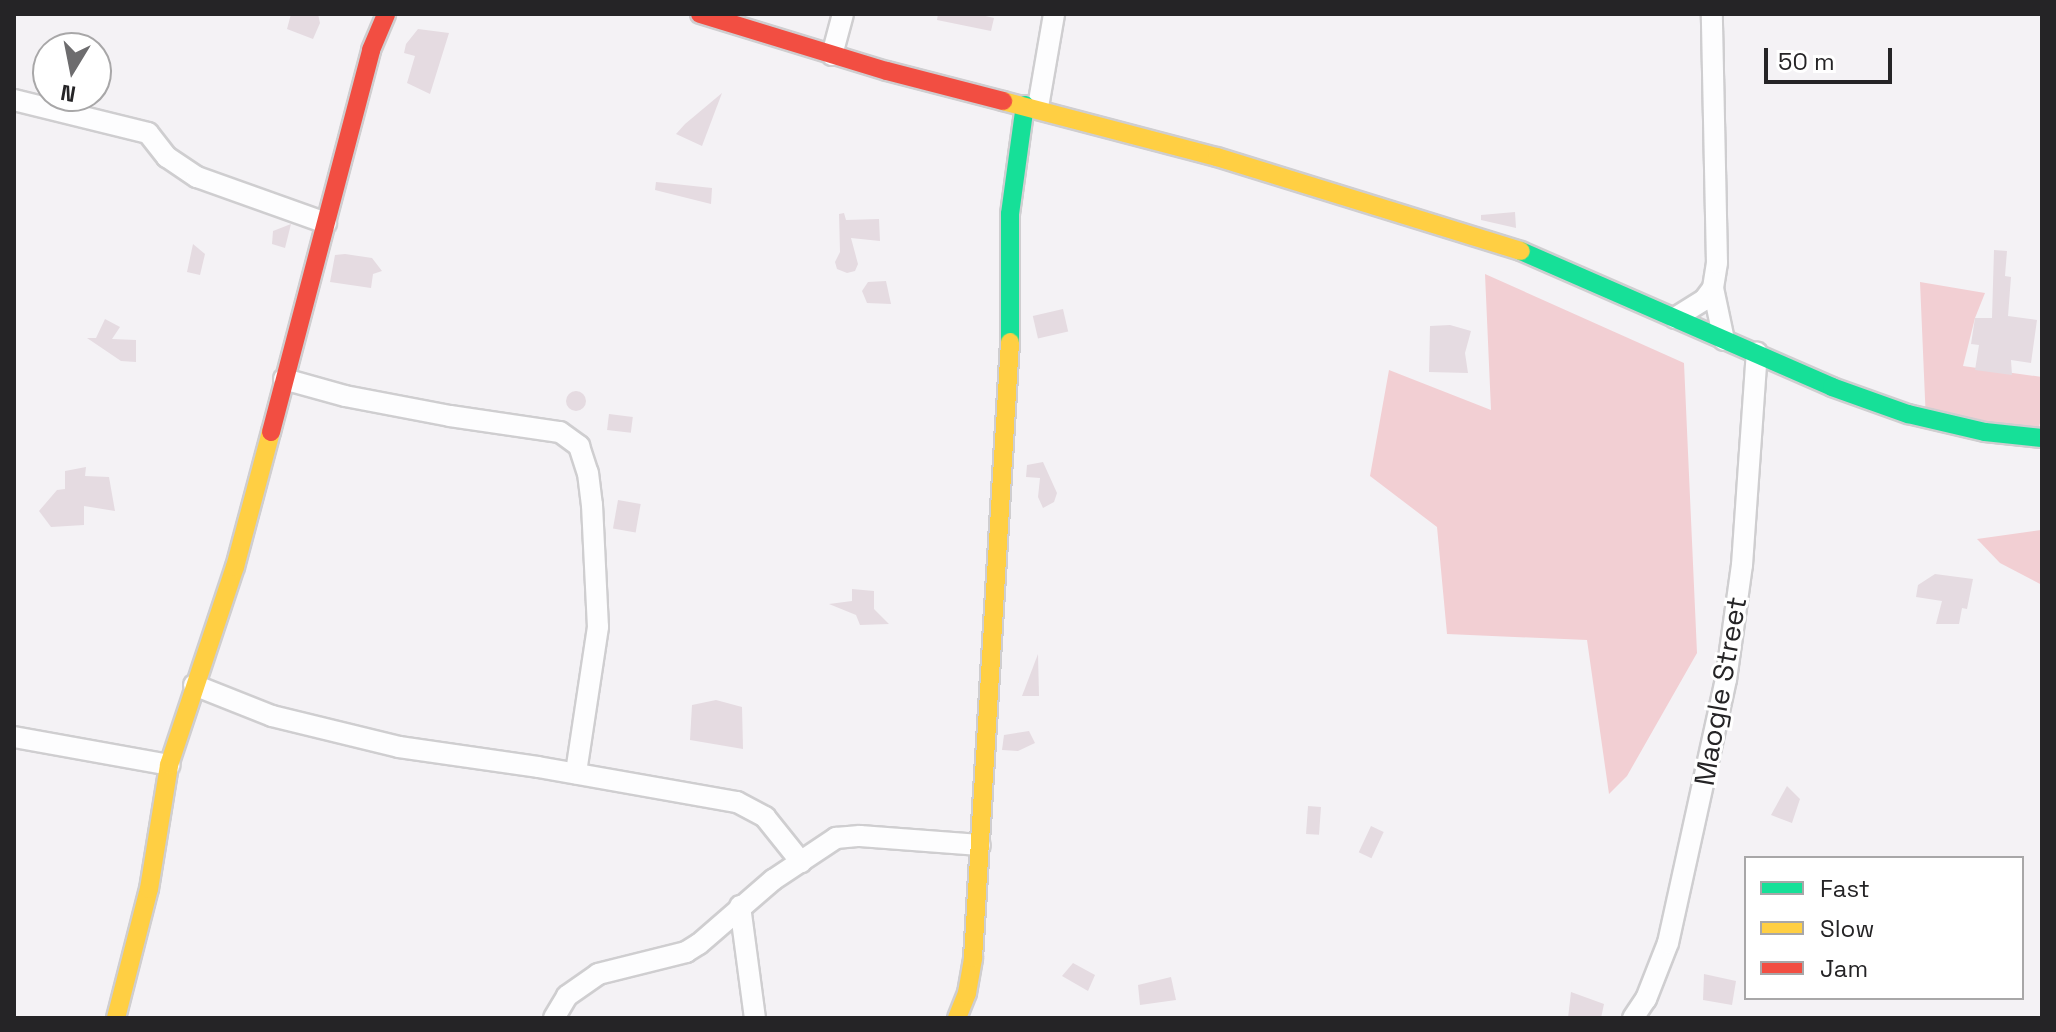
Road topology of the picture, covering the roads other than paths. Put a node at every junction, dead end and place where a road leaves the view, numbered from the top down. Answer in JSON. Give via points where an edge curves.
{"nodes":[{"id":1,"x":386,"y":14,"type":"edge"},
{"id":2,"x":700,"y":14,"type":"edge"},
{"id":3,"x":843,"y":14,"type":"edge"},
{"id":4,"x":1054,"y":14,"type":"edge"},
{"id":5,"x":1712,"y":14,"type":"edge"},
{"id":6,"x":832,"y":55,"type":"junction"},
{"id":7,"x":14,"y":100,"type":"edge"},
{"id":8,"x":1032,"y":106,"type":"junction"},
{"id":9,"x":326,"y":223,"type":"junction"},
{"id":10,"x":1713,"y":288,"type":"junction"},
{"id":11,"x":1675,"y":318,"type":"junction"},
{"id":12,"x":1724,"y":340,"type":"junction"},
{"id":13,"x":1757,"y":353,"type":"junction"},
{"id":14,"x":284,"y":379,"type":"junction"},
{"id":15,"x":2042,"y":438,"type":"edge"},
{"id":16,"x":194,"y":685,"type":"junction"},
{"id":17,"x":14,"y":737,"type":"edge"},
{"id":18,"x":169,"y":765,"type":"junction"},
{"id":19,"x":576,"y":773,"type":"junction"},
{"id":20,"x":980,"y":845,"type":"junction"},
{"id":21,"x":801,"y":862,"type":"junction"},
{"id":22,"x":740,"y":906,"type":"junction"},
{"id":23,"x":116,"y":1018,"type":"edge"},
{"id":24,"x":554,"y":1018,"type":"edge"},
{"id":25,"x":755,"y":1018,"type":"edge"},
{"id":26,"x":957,"y":1018,"type":"edge"},
{"id":27,"x":1633,"y":1018,"type":"edge"}],
"edges":[{"from":1,"to":9,"type":"street","via":[[371,50]]},
{"from":2,"to":6,"type":"street"},
{"from":3,"to":6,"type":"street"},
{"from":4,"to":8,"type":"street"},
{"from":5,"to":10,"type":"street","via":[[1717,235]]},
{"from":6,"to":8,"type":"street"},
{"from":7,"to":9,"type":"street","via":[[148,133],[167,157],[197,177]]},
{"from":8,"to":11,"type":"street","via":[[1509,246]]},
{"from":8,"to":20,"type":"street","via":[[1010,214],[1010,337]]},
{"from":9,"to":14,"type":"street"},
{"from":10,"to":11,"type":"street"},
{"from":10,"to":12,"type":"street"},
{"from":11,"to":12,"type":"street"},
{"from":12,"to":13,"type":"street"},
{"from":13,"to":15,"type":"street","via":[[1908,414],[1985,432]]},
{"from":13,"to":27,"type":"street","name":"Maogle Street","via":[[1742,565],[1724,693],[1668,943]]},
{"from":14,"to":16,"type":"street","via":[[235,567]]},
{"from":14,"to":19,"type":"street","via":[[345,396],[560,432],[579,446],[592,505],[598,627]]},
{"from":16,"to":18,"type":"street"},
{"from":16,"to":19,"type":"street","via":[[324,731]]},
{"from":17,"to":18,"type":"street"},
{"from":18,"to":23,"type":"street","via":[[149,889]]},
{"from":19,"to":21,"type":"street","via":[[737,802],[765,817]]},
{"from":20,"to":21,"type":"street","via":[[836,838]]},
{"from":20,"to":26,"type":"street","via":[[973,958]]},
{"from":21,"to":22,"type":"street"},
{"from":22,"to":24,"type":"street","via":[[686,952],[578,984]]},
{"from":22,"to":25,"type":"street"}]}
